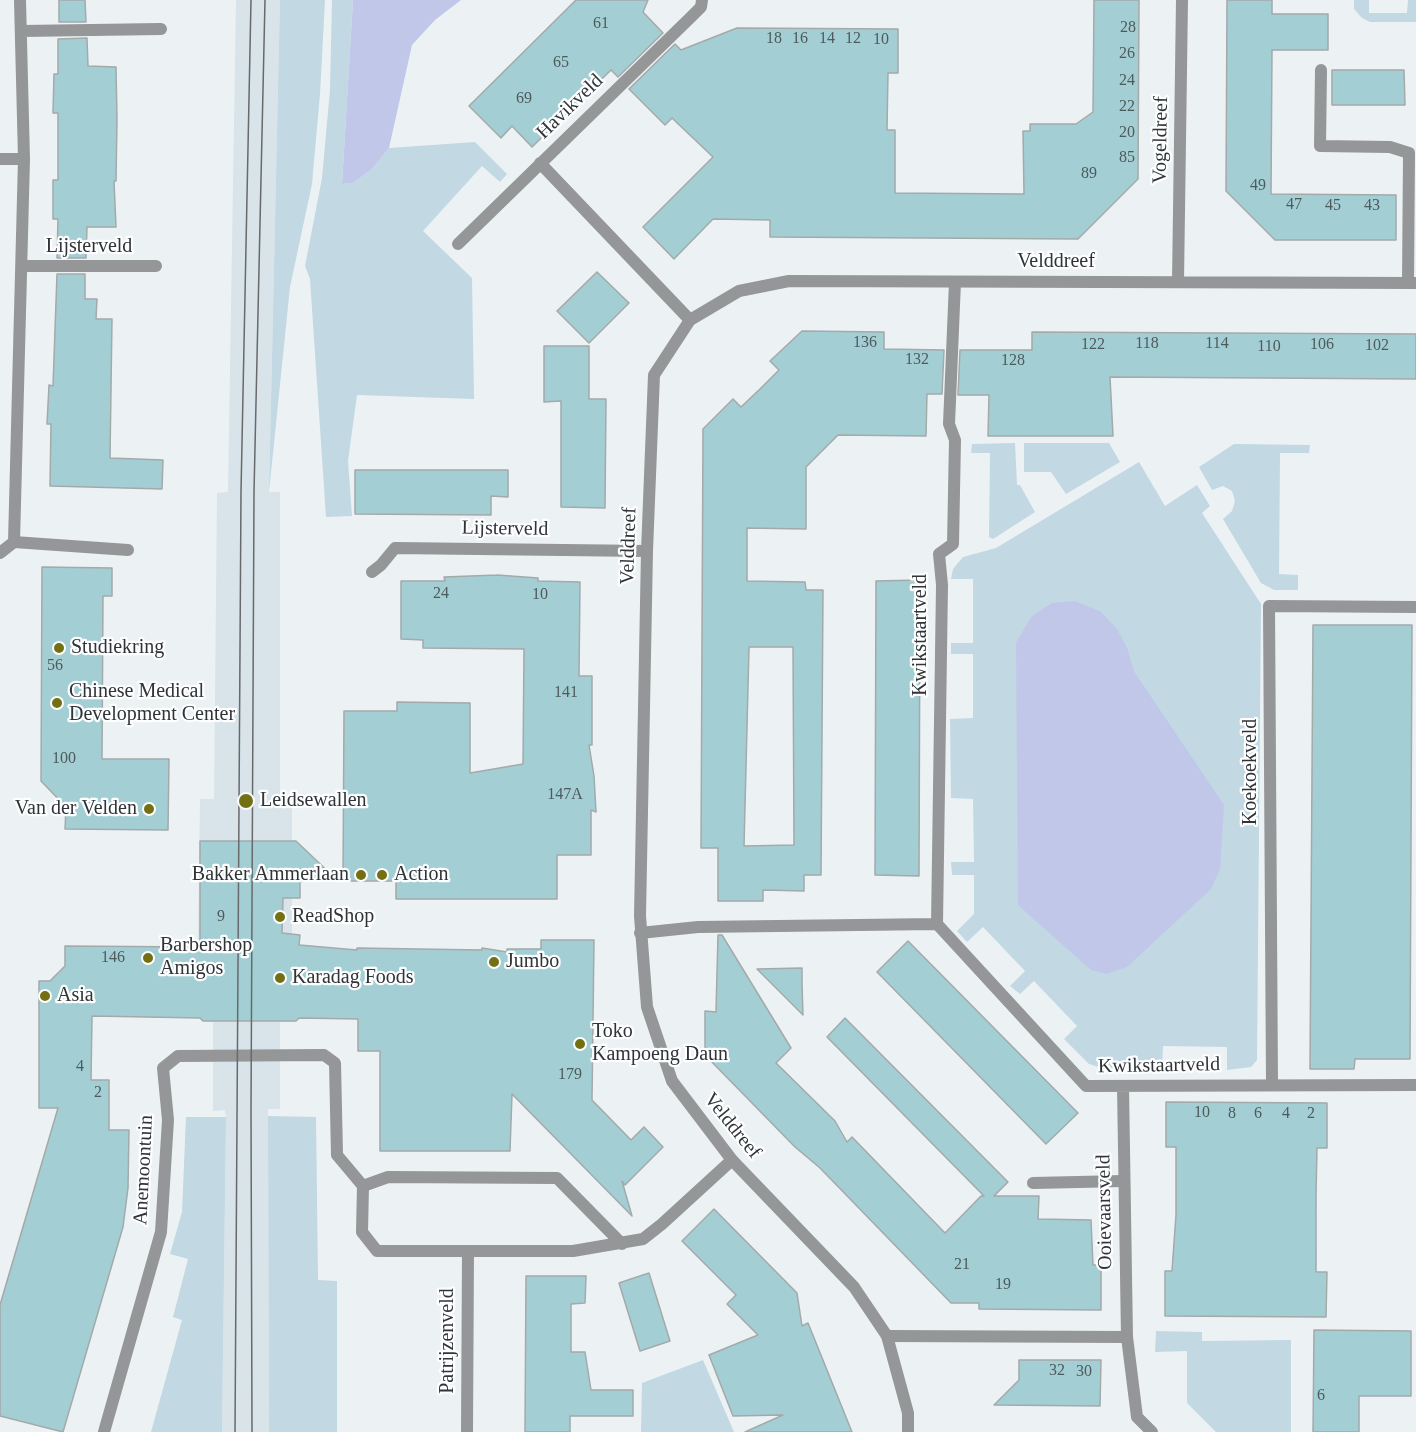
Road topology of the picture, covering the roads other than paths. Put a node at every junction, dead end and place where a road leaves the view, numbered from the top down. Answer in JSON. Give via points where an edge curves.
{"nodes":[{"id":1,"x":20,"y":0,"type":"edge"},
{"id":2,"x":702,"y":0,"type":"edge"},
{"id":3,"x":1182,"y":0,"type":"edge"},
{"id":4,"x":161,"y":29,"type":"dead end"},
{"id":5,"x":21,"y":31,"type":"junction"},
{"id":6,"x":1322,"y":70,"type":"dead end"},
{"id":7,"x":0,"y":159,"type":"edge"},
{"id":8,"x":24,"y":159,"type":"junction"},
{"id":9,"x":540,"y":163,"type":"junction"},
{"id":10,"x":458,"y":244,"type":"dead end"},
{"id":11,"x":22,"y":266,"type":"junction"},
{"id":12,"x":156,"y":266,"type":"dead end"},
{"id":13,"x":1178,"y":281,"type":"junction"},
{"id":14,"x":955,"y":282,"type":"junction"},
{"id":15,"x":1412,"y":283,"type":"edge"},
{"id":16,"x":690,"y":320,"type":"junction"},
{"id":17,"x":14,"y":542,"type":"junction"},
{"id":18,"x":128,"y":550,"type":"dead end"},
{"id":19,"x":648,"y":550,"type":"junction"},
{"id":20,"x":0,"y":553,"type":"edge"},
{"id":21,"x":372,"y":572,"type":"dead end"},
{"id":22,"x":1416,"y":607,"type":"edge"},
{"id":23,"x":937,"y":924,"type":"junction"},
{"id":24,"x":640,"y":933,"type":"junction"},
{"id":25,"x":1272,"y":1084,"type":"junction"},
{"id":26,"x":1416,"y":1085,"type":"edge"},
{"id":27,"x":1123,"y":1086,"type":"junction"},
{"id":28,"x":732,"y":1160,"type":"junction"},
{"id":29,"x":1123,"y":1180,"type":"junction"},
{"id":30,"x":1033,"y":1183,"type":"dead end"},
{"id":31,"x":363,"y":1186,"type":"junction"},
{"id":32,"x":622,"y":1244,"type":"junction"},
{"id":33,"x":468,"y":1251,"type":"junction"},
{"id":34,"x":887,"y":1336,"type":"junction"},
{"id":35,"x":1126,"y":1336,"type":"junction"},
{"id":36,"x":104,"y":1432,"type":"edge"},
{"id":37,"x":466,"y":1432,"type":"edge"},
{"id":38,"x":908,"y":1432,"type":"edge"},
{"id":39,"x":1152,"y":1432,"type":"edge"}],
"edges":[{"from":1,"to":5,"type":"street"},
{"from":2,"to":9,"type":"street","name":"Havikveld","via":[[691,17]]},
{"from":3,"to":13,"type":"street","name":"Vogeldreef"},
{"from":4,"to":5,"type":"street"},
{"from":5,"to":8,"type":"street"},
{"from":6,"to":15,"type":"street","via":[[1320,146],[1390,147],[1409,153]]},
{"from":7,"to":8,"type":"street"},
{"from":8,"to":11,"type":"street"},
{"from":9,"to":10,"type":"street"},
{"from":9,"to":16,"type":"street","name":"Havikveld"},
{"from":11,"to":12,"type":"street","name":"Lijsterveld"},
{"from":11,"to":17,"type":"street"},
{"from":13,"to":14,"type":"street","name":"Velddreef"},
{"from":13,"to":15,"type":"street","name":"Velddreef"},
{"from":14,"to":16,"type":"street","name":"Velddreef","via":[[789,281],[739,291]]},
{"from":14,"to":23,"type":"street","name":"Kwikstaartveld","via":[[949,424],[955,440],[953,544],[939,554],[942,585]]},
{"from":16,"to":19,"type":"street","name":"Velddreef","via":[[654,375]]},
{"from":17,"to":18,"type":"street"},
{"from":17,"to":20,"type":"street"},
{"from":19,"to":21,"type":"street","name":"Lijsterveld","via":[[395,548]]},
{"from":19,"to":24,"type":"street","name":"Velddreef"},
{"from":22,"to":25,"type":"street","name":"Koekoekveld","via":[[1269,606]]},
{"from":23,"to":24,"type":"street","via":[[698,927]]},
{"from":23,"to":27,"type":"street","name":"Kwikstaartveld","via":[[1086,1086]]},
{"from":24,"to":28,"type":"street","name":"Velddreef","via":[[647,1007],[672,1081]]},
{"from":25,"to":26,"type":"street","name":"Kwikstaartveld"},
{"from":25,"to":27,"type":"street","name":"Kwikstaartveld"},
{"from":27,"to":29,"type":"street","name":"Ooievaarsveld"},
{"from":28,"to":32,"type":"street","via":[[643,1239]]},
{"from":28,"to":34,"type":"street","name":"Velddreef","via":[[854,1287]]},
{"from":29,"to":30,"type":"street"},
{"from":29,"to":35,"type":"street","name":"Ooievaarsveld"},
{"from":31,"to":32,"type":"street","via":[[388,1177],[557,1178]]},
{"from":31,"to":33,"type":"street","via":[[362,1232],[377,1251]]},
{"from":31,"to":36,"type":"street","name":"Anemoontuin","via":[[337,1155],[335,1063],[324,1055],[178,1056],[163,1068],[168,1120],[161,1232]]},
{"from":32,"to":33,"type":"street","via":[[573,1251]]},
{"from":33,"to":37,"type":"street","name":"Patrijzenveld"},
{"from":34,"to":35,"type":"street"},
{"from":34,"to":38,"type":"street","name":"Velddreef","via":[[908,1413]]},
{"from":35,"to":39,"type":"street","name":"Ooievaarsveld","via":[[1137,1417]]}]}
